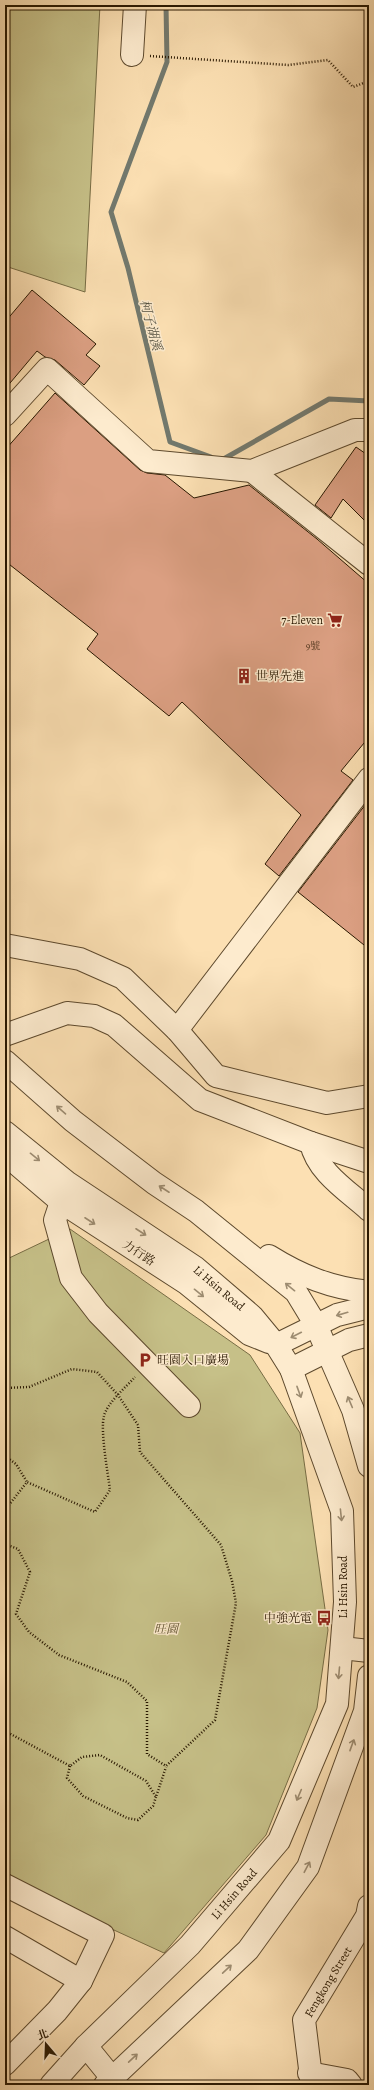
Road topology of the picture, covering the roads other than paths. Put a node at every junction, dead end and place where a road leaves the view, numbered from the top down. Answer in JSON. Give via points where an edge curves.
{"nodes":[{"id":1,"x":135,"y":5,"type":"edge"},
{"id":2,"x":132,"y":55,"type":"road end"},
{"id":3,"x":5,"y":415,"type":"edge"},
{"id":4,"x":369,"y":430,"type":"edge"},
{"id":5,"x":252,"y":471,"type":"junction"},
{"id":6,"x":369,"y":564,"type":"edge"},
{"id":7,"x":369,"y":779,"type":"edge"},
{"id":8,"x":5,"y":945,"type":"edge"},
{"id":9,"x":177,"y":1030,"type":"junction"},
{"id":10,"x":5,"y":1035,"type":"edge"},
{"id":11,"x":8,"y":1060,"type":"edge"},
{"id":12,"x":369,"y":1096,"type":"edge"},
{"id":13,"x":5,"y":1132,"type":"edge"},
{"id":14,"x":311,"y":1142,"type":"junction"},
{"id":15,"x":5,"y":1154,"type":"edge"},
{"id":16,"x":369,"y":1162,"type":"edge"},
{"id":17,"x":61,"y":1202,"type":"junction"},
{"id":18,"x":369,"y":1210,"type":"edge"},
{"id":19,"x":196,"y":1211,"type":"junction"},
{"id":20,"x":369,"y":1292,"type":"edge"},
{"id":21,"x":369,"y":1307,"type":"edge"},
{"id":22,"x":316,"y":1325,"type":"junction"},
{"id":23,"x":369,"y":1335,"type":"edge"},
{"id":24,"x":276,"y":1345,"type":"junction"},
{"id":25,"x":328,"y":1351,"type":"junction"},
{"id":26,"x":291,"y":1369,"type":"junction"},
{"id":27,"x":189,"y":1406,"type":"dead end"},
{"id":28,"x":369,"y":1420,"type":"edge"},
{"id":29,"x":369,"y":1455,"type":"edge"},
{"id":30,"x":369,"y":1466,"type":"edge"},
{"id":31,"x":342,"y":1648,"type":"junction"},
{"id":32,"x":369,"y":1651,"type":"edge"},
{"id":33,"x":369,"y":1676,"type":"edge"},
{"id":34,"x":337,"y":1704,"type":"junction"},
{"id":35,"x":367,"y":1712,"type":"edge"},
{"id":36,"x":5,"y":1885,"type":"edge"},
{"id":37,"x":369,"y":1906,"type":"edge"},
{"id":38,"x":5,"y":1937,"type":"edge"},
{"id":39,"x":81,"y":1981,"type":"junction"},
{"id":40,"x":86,"y":2046,"type":"junction"},
{"id":41,"x":5,"y":2064,"type":"edge"},
{"id":42,"x":311,"y":2079,"type":"edge"},
{"id":43,"x":108,"y":2081,"type":"edge"},
{"id":44,"x":51,"y":2085,"type":"edge"},
{"id":45,"x":351,"y":2085,"type":"edge"}],
"edges":[{"from":1,"to":2,"type":"street"},
{"from":3,"to":5,"type":"street","via":[[47,369],[148,461]]},
{"from":4,"to":5,"type":"street","via":[[355,430]]},
{"from":5,"to":6,"type":"street"},
{"from":7,"to":9,"type":"street"},
{"from":8,"to":9,"type":"street","via":[[80,959],[123,978]]},
{"from":9,"to":12,"type":"street","via":[[216,1076],[327,1103]]},
{"from":10,"to":14,"type":"street","via":[[67,1013],[94,1016],[114,1025],[200,1100]]},
{"from":19,"to":11,"type":"street","one_way":true,"via":[[154,1183],[73,1121]]},
{"from":13,"to":24,"type":"street","name":"Li Hsin Road","one_way":true,"via":[[68,1183],[196,1268],[252,1316]]},
{"from":14,"to":16,"type":"street"},
{"from":14,"to":18,"type":"street","via":[[314,1154],[330,1175]]},
{"from":15,"to":17,"type":"street","name":"力行路"},
{"from":17,"to":24,"type":"street","name":"力行路","one_way":true,"via":[[186,1283],[249,1334]]},
{"from":17,"to":27,"type":"street","via":[[54,1220],[71,1278],[98,1314]]},
{"from":19,"to":20,"type":"street","via":[[286,1267],[329,1286]]},
{"from":22,"to":19,"type":"street","one_way":true,"via":[[296,1292]]},
{"from":21,"to":22,"type":"street","one_way":true,"via":[[337,1315]]},
{"from":22,"to":24,"type":"street","one_way":true},
{"from":22,"to":25,"type":"street"},
{"from":23,"to":25,"type":"street","via":[[349,1340]]},
{"from":24,"to":26,"type":"street","name":"Li Hsin Road"},
{"from":25,"to":26,"type":"street"},
{"from":30,"to":25,"type":"street","one_way":true,"via":[[353,1410]]},
{"from":26,"to":31,"type":"street","name":"Li Hsin Road","one_way":true,"via":[[342,1511],[345,1602]]},
{"from":28,"to":29,"type":"street"},
{"from":31,"to":32,"type":"street"},
{"from":31,"to":34,"type":"street","name":"Li Hsin Road","one_way":true},
{"from":33,"to":35,"type":"street"},
{"from":34,"to":35,"type":"street"},
{"from":34,"to":40,"type":"street","name":"Li Hsin Road","one_way":true,"via":[[279,1841],[190,1945]]},
{"from":43,"to":35,"type":"street","one_way":true,"via":[[248,1950],[308,1867]]},
{"from":36,"to":39,"type":"street","via":[[103,1935]]},
{"from":37,"to":42,"type":"street","name":"Fengkong Street","via":[[367,1916],[304,2020]]},
{"from":38,"to":39,"type":"street"},
{"from":39,"to":41,"type":"street","via":[[57,2012]]},
{"from":40,"to":43,"type":"street"},
{"from":40,"to":44,"type":"street","name":"Li Hsin Road"},
{"from":42,"to":45,"type":"street","via":[[347,2080]]}]}
